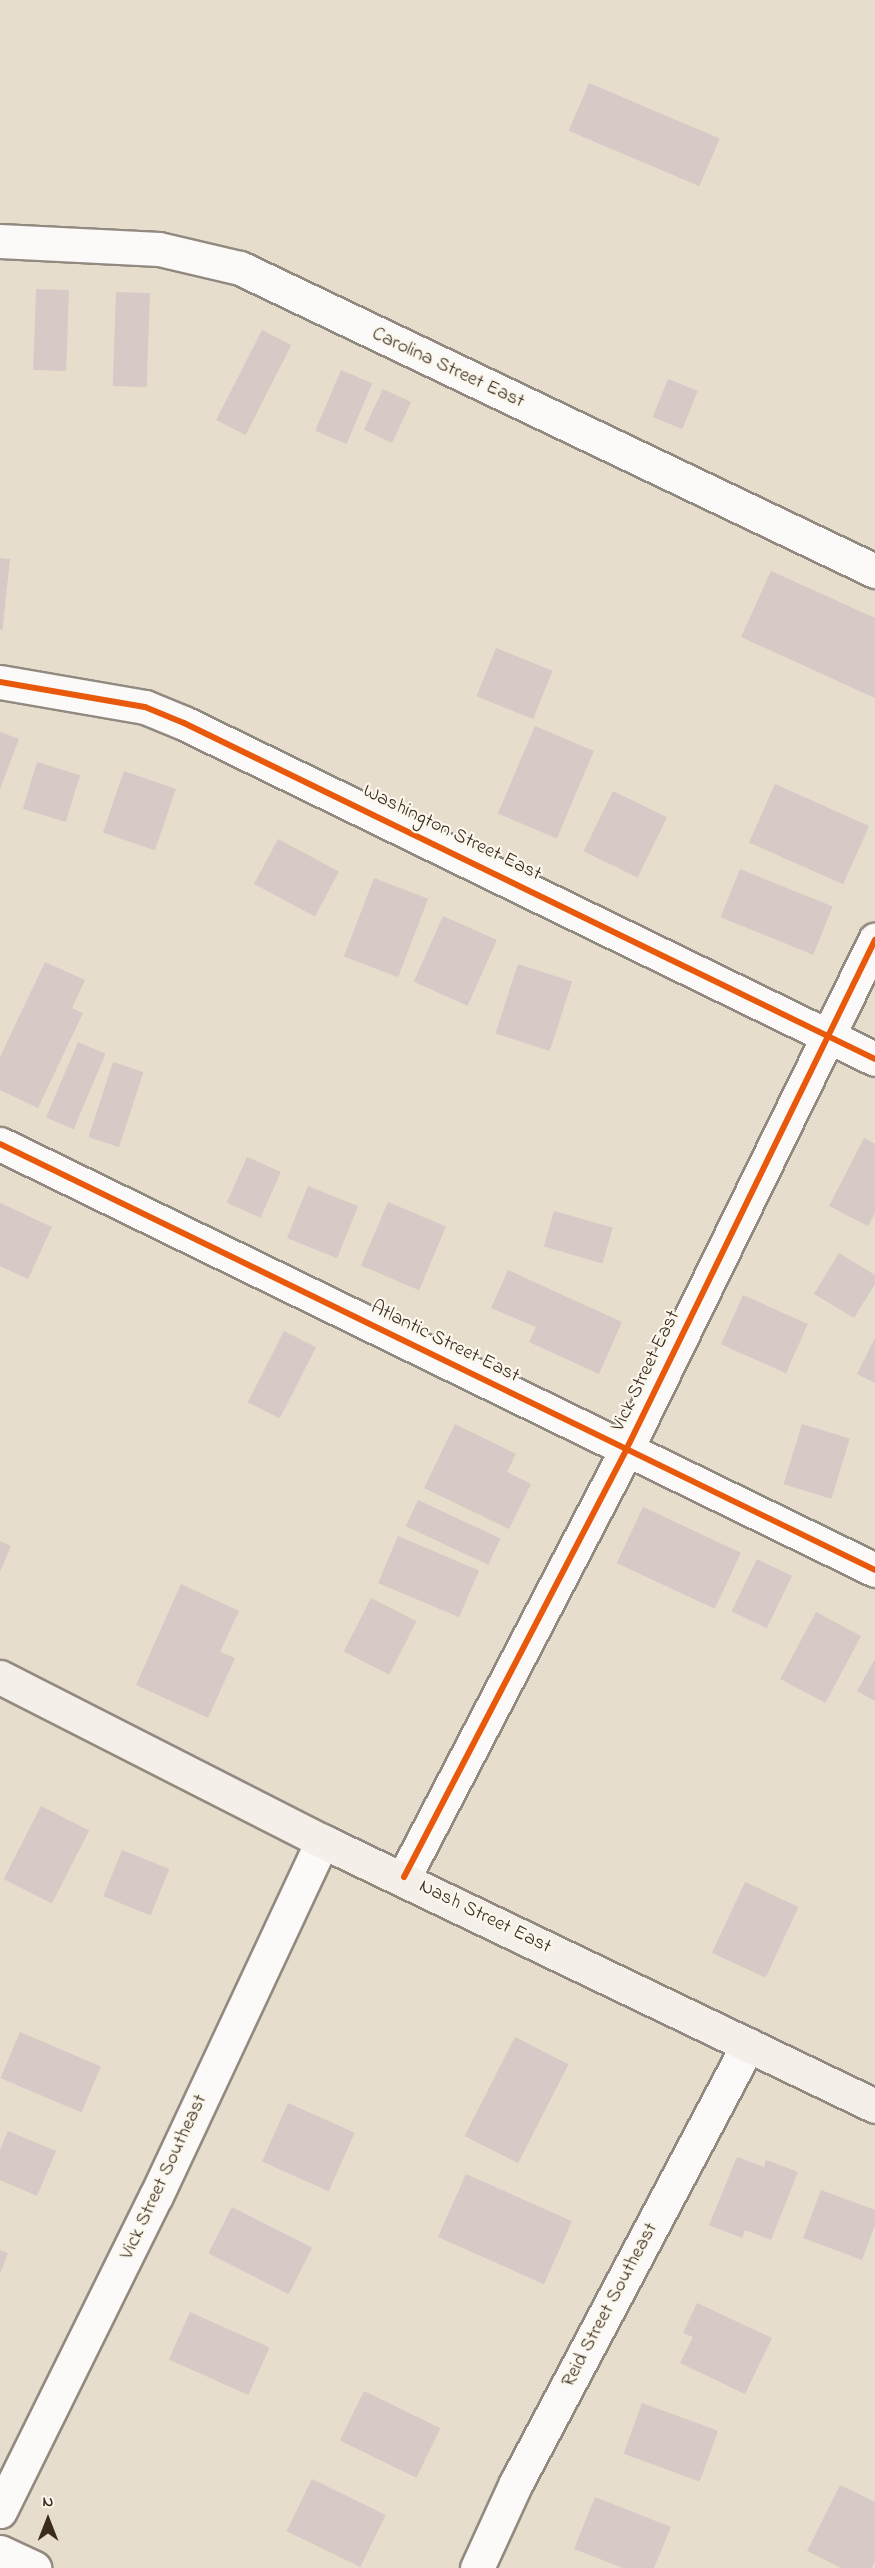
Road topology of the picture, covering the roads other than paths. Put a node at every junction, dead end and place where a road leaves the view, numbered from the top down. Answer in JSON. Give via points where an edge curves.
{"nodes":[{"id":1,"x":0,"y":241,"type":"edge"},
{"id":2,"x":875,"y":571,"type":"edge"},
{"id":3,"x":0,"y":682,"type":"edge"},
{"id":4,"x":875,"y":940,"type":"edge"},
{"id":5,"x":827,"y":1035,"type":"junction"},
{"id":6,"x":875,"y":1059,"type":"edge"},
{"id":7,"x":0,"y":1144,"type":"edge"},
{"id":8,"x":626,"y":1450,"type":"junction"},
{"id":9,"x":875,"y":1570,"type":"edge"},
{"id":10,"x":0,"y":1677,"type":"edge"},
{"id":11,"x":322,"y":1841,"type":"junction"},
{"id":12,"x":404,"y":1876,"type":"junction"},
{"id":13,"x":748,"y":2045,"type":"junction"},
{"id":14,"x":875,"y":2106,"type":"edge"},
{"id":15,"x":0,"y":2511,"type":"edge"},
{"id":16,"x":0,"y":2552,"type":"edge"},
{"id":17,"x":35,"y":2568,"type":"edge"},
{"id":18,"x":477,"y":2568,"type":"edge"}],
"edges":[{"from":1,"to":2,"type":"street","name":"Carolina Street East","via":[[159,249],[240,268]]},
{"from":3,"to":5,"type":"street","name":"Washington Street East","via":[[145,707],[184,723]]},
{"from":4,"to":5,"type":"street","name":"Vick Street East"},
{"from":5,"to":6,"type":"street","name":"Washington Street East"},
{"from":5,"to":8,"type":"street","name":"Vick Street East"},
{"from":7,"to":8,"type":"street","name":"Atlantic Street East"},
{"from":8,"to":9,"type":"street","name":"Atlantic Street East"},
{"from":8,"to":12,"type":"street","name":"Vick Street East"},
{"from":10,"to":11,"type":"main road","name":"Nash Street East"},
{"from":11,"to":12,"type":"main road","name":"Nash Street East"},
{"from":11,"to":15,"type":"street","name":"Vick Street Southeast","via":[[156,2196]]},
{"from":12,"to":13,"type":"main road","name":"Nash Street East"},
{"from":13,"to":14,"type":"main road","name":"Nash Street East"},
{"from":13,"to":18,"type":"street","name":"Reid Street Southeast","via":[[516,2483]]},
{"from":16,"to":17,"type":"street"}]}
